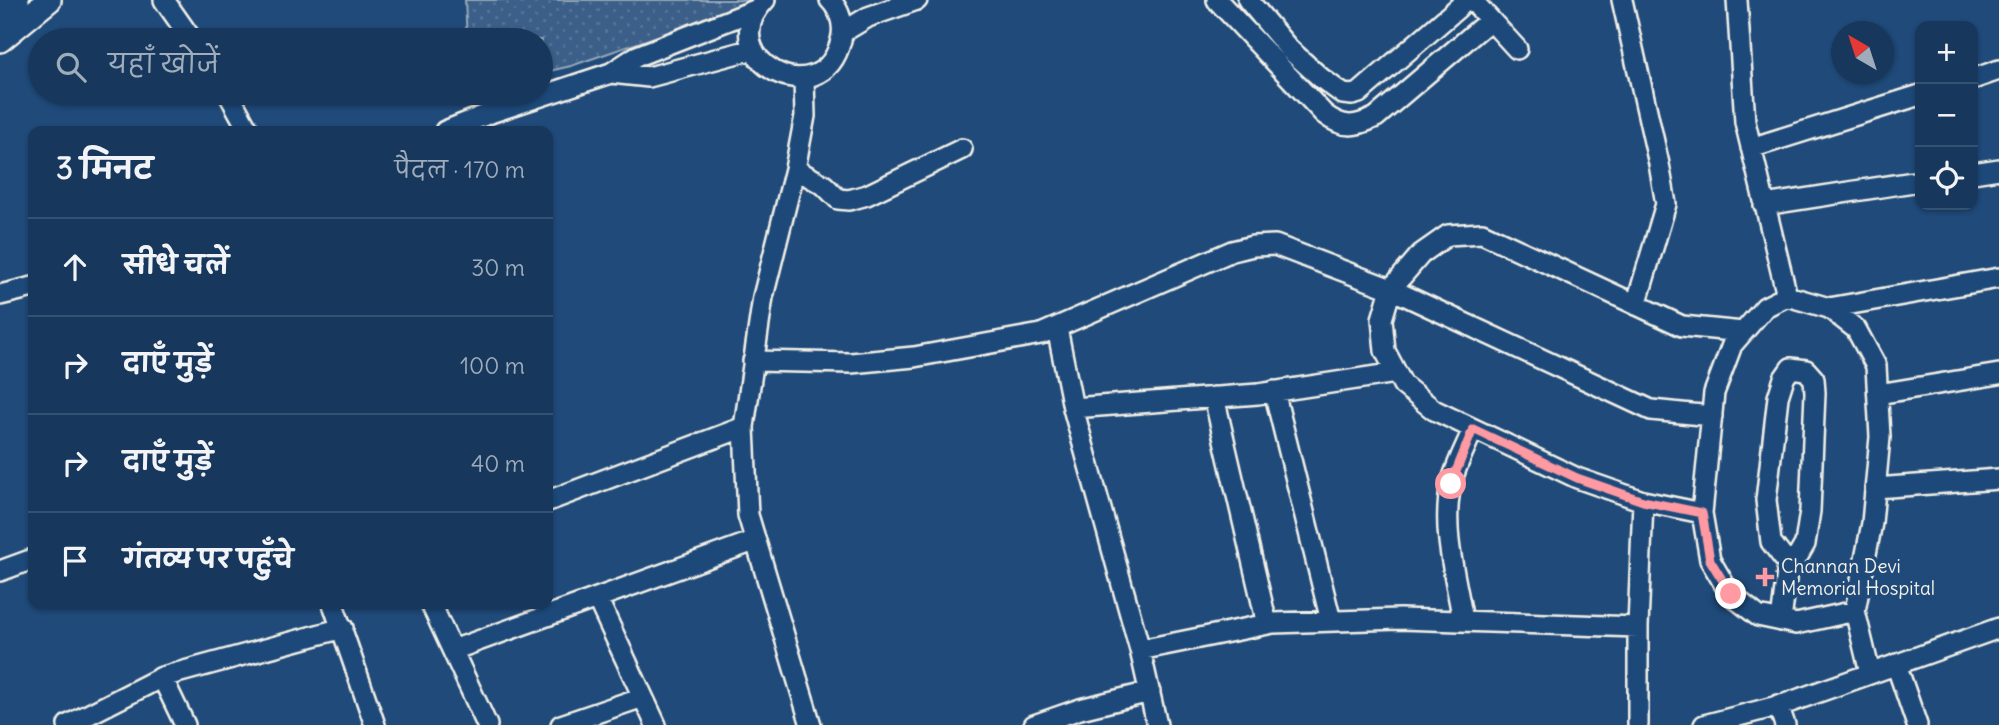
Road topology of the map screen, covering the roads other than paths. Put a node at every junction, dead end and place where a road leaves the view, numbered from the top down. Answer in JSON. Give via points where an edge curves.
{"nodes":[{"id":1,"x":17,"y":0,"type":"edge"},
{"id":2,"x":31,"y":0,"type":"edge"},
{"id":3,"x":49,"y":0,"type":"edge"},
{"id":4,"x":164,"y":0,"type":"edge"},
{"id":5,"x":830,"y":0,"type":"edge"},
{"id":6,"x":917,"y":0,"type":"edge"},
{"id":7,"x":1217,"y":0,"type":"edge"},
{"id":8,"x":1248,"y":0,"type":"edge"},
{"id":9,"x":1469,"y":0,"type":"edge"},
{"id":10,"x":1622,"y":0,"type":"edge"},
{"id":11,"x":1737,"y":0,"type":"edge"},
{"id":12,"x":760,"y":5,"type":"edge"},
{"id":13,"x":0,"y":14,"type":"edge"},
{"id":14,"x":1490,"y":20,"type":"junction"},
{"id":15,"x":0,"y":26,"type":"edge"},
{"id":16,"x":184,"y":28,"type":"edge"},
{"id":17,"x":843,"y":32,"type":"junction"},
{"id":18,"x":0,"y":40,"type":"edge"},
{"id":19,"x":753,"y":49,"type":"junction"},
{"id":20,"x":1517,"y":49,"type":"dead end"},
{"id":21,"x":1999,"y":71,"type":"edge"},
{"id":22,"x":611,"y":73,"type":"junction"},
{"id":23,"x":1978,"y":77,"type":"edge"},
{"id":24,"x":804,"y":78,"type":"junction"},
{"id":25,"x":553,"y":92,"type":"edge"},
{"id":26,"x":1915,"y":97,"type":"edge"},
{"id":27,"x":235,"y":105,"type":"edge"},
{"id":28,"x":514,"y":105,"type":"edge"},
{"id":29,"x":246,"y":126,"type":"edge"},
{"id":30,"x":458,"y":126,"type":"edge"},
{"id":31,"x":1751,"y":148,"type":"junction"},
{"id":32,"x":962,"y":149,"type":"dead end"},
{"id":33,"x":795,"y":169,"type":"junction"},
{"id":34,"x":1999,"y":169,"type":"edge"},
{"id":35,"x":1978,"y":172,"type":"edge"},
{"id":36,"x":1915,"y":182,"type":"edge"},
{"id":37,"x":1765,"y":205,"type":"junction"},
{"id":38,"x":1999,"y":278,"type":"edge"},
{"id":39,"x":28,"y":288,"type":"edge"},
{"id":40,"x":1391,"y":289,"type":"junction"},
{"id":41,"x":0,"y":295,"type":"edge"},
{"id":42,"x":1787,"y":296,"type":"junction"},
{"id":43,"x":1636,"y":305,"type":"junction"},
{"id":44,"x":1829,"y":308,"type":"junction"},
{"id":45,"x":1057,"y":328,"type":"junction"},
{"id":46,"x":1743,"y":332,"type":"junction"},
{"id":47,"x":753,"y":361,"type":"junction"},
{"id":48,"x":1396,"y":373,"type":"junction"},
{"id":49,"x":1999,"y":374,"type":"edge"},
{"id":50,"x":1274,"y":391,"type":"junction"},
{"id":51,"x":1878,"y":394,"type":"junction"},
{"id":52,"x":1214,"y":397,"type":"junction"},
{"id":53,"x":1073,"y":408,"type":"junction"},
{"id":54,"x":1712,"y":416,"type":"junction"},
{"id":55,"x":744,"y":427,"type":"junction"},
{"id":56,"x":1473,"y":429,"type":"junction"},
{"id":57,"x":1999,"y":479,"type":"edge"},
{"id":58,"x":1875,"y":488,"type":"junction"},
{"id":59,"x":553,"y":499,"type":"edge"},
{"id":60,"x":1643,"y":501,"type":"junction"},
{"id":61,"x":1702,"y":513,"type":"junction"},
{"id":62,"x":754,"y":541,"type":"junction"},
{"id":63,"x":28,"y":561,"type":"edge"},
{"id":64,"x":1788,"y":564,"type":"junction"},
{"id":65,"x":0,"y":571,"type":"edge"},
{"id":66,"x":597,"y":598,"type":"junction"},
{"id":67,"x":335,"y":609,"type":"edge"},
{"id":68,"x":433,"y":609,"type":"edge"},
{"id":69,"x":1855,"y":611,"type":"junction"},
{"id":70,"x":1331,"y":621,"type":"junction"},
{"id":71,"x":1463,"y":621,"type":"junction"},
{"id":72,"x":1781,"y":621,"type":"junction"},
{"id":73,"x":1267,"y":624,"type":"junction"},
{"id":74,"x":1638,"y":627,"type":"junction"},
{"id":75,"x":343,"y":628,"type":"junction"},
{"id":76,"x":1999,"y":628,"type":"edge"},
{"id":77,"x":453,"y":650,"type":"junction"},
{"id":78,"x":1140,"y":650,"type":"junction"},
{"id":79,"x":1896,"y":664,"type":"junction"},
{"id":80,"x":1870,"y":673,"type":"junction"},
{"id":81,"x":162,"y":677,"type":"junction"},
{"id":82,"x":1150,"y":692,"type":"junction"},
{"id":83,"x":643,"y":696,"type":"junction"},
{"id":84,"x":1778,"y":705,"type":"junction"},
{"id":85,"x":68,"y":725,"type":"edge"},
{"id":86,"x":185,"y":725,"type":"edge"},
{"id":87,"x":374,"y":725,"type":"edge"},
{"id":88,"x":487,"y":725,"type":"edge"},
{"id":89,"x":561,"y":725,"type":"edge"},
{"id":90,"x":656,"y":725,"type":"edge"},
{"id":91,"x":811,"y":725,"type":"edge"},
{"id":92,"x":1034,"y":725,"type":"edge"},
{"id":93,"x":1157,"y":725,"type":"edge"},
{"id":94,"x":1638,"y":725,"type":"edge"},
{"id":95,"x":1704,"y":725,"type":"edge"},
{"id":96,"x":1784,"y":725,"type":"edge"},
{"id":97,"x":1917,"y":725,"type":"edge"}],
"edges":[{"from":1,"to":13,"type":"main road"},
{"from":2,"to":15,"type":"main road"},
{"from":3,"to":18,"type":"main road"},
{"from":4,"to":16,"type":"street"},
{"from":5,"to":17,"type":"street","via":[[841,17]]},
{"from":6,"to":17,"type":"street","via":[[868,17]]},
{"from":7,"to":14,"type":"street","via":[[1324,114],[1349,125],[1377,117]]},
{"from":8,"to":9,"type":"street","via":[[1289,49],[1321,78],[1352,95]]},
{"from":9,"to":14,"type":"street"},
{"from":10,"to":43,"type":"street","via":[[1665,204]]},
{"from":11,"to":31,"type":"street","via":[[1745,122]]},
{"from":12,"to":19,"type":"street","via":[[750,29]]},
{"from":12,"to":22,"type":"street","via":[[636,56]]},
{"from":14,"to":20,"type":"street"},
{"from":17,"to":24,"type":"street","via":[[838,53],[824,69]]},
{"from":19,"to":22,"type":"street","via":[[649,77]]},
{"from":19,"to":24,"type":"street","via":[[765,66],[783,77]]},
{"from":21,"to":23,"type":"street"},
{"from":22,"to":25,"type":"street"},
{"from":24,"to":33,"type":"street","via":[[805,116]]},
{"from":26,"to":31,"type":"street"},
{"from":27,"to":29,"type":"street"},
{"from":28,"to":30,"type":"street"},
{"from":31,"to":37,"type":"street"},
{"from":32,"to":33,"type":"street","via":[[849,200],[838,199]]},
{"from":33,"to":47,"type":"street","via":[[762,297]]},
{"from":34,"to":35,"type":"street"},
{"from":36,"to":37,"type":"street"},
{"from":37,"to":42,"type":"street"},
{"from":38,"to":44,"type":"street"},
{"from":39,"to":41,"type":"street"},
{"from":40,"to":43,"type":"street","via":[[1421,254],[1448,235],[1482,233]]},
{"from":40,"to":45,"type":"street","via":[[1266,245],[1233,251]]},
{"from":40,"to":48,"type":"street","via":[[1382,318],[1385,351]]},
{"from":40,"to":54,"type":"street","via":[[1651,410]]},
{"from":42,"to":44,"type":"street"},
{"from":42,"to":46,"type":"street","via":[[1765,307]]},
{"from":43,"to":46,"type":"street","via":[[1682,326]]},
{"from":44,"to":51,"type":"street","via":[[1856,329],[1877,366]]},
{"from":45,"to":47,"type":"street","via":[[914,357],[850,363]]},
{"from":45,"to":53,"type":"street"},
{"from":46,"to":54,"type":"street","via":[[1727,357],[1714,393]]},
{"from":47,"to":55,"type":"street"},
{"from":48,"to":50,"type":"street"},
{"from":48,"to":56,"type":"street","via":[[1403,386],[1434,410]]},
{"from":49,"to":51,"type":"street"},
{"from":50,"to":52,"type":"street"},
{"from":50,"to":70,"type":"street"},
{"from":51,"to":58,"type":"street"},
{"from":52,"to":53,"type":"street"},
{"from":52,"to":73,"type":"street"},
{"from":53,"to":78,"type":"street"},
{"from":54,"to":61,"type":"street"},
{"from":55,"to":59,"type":"street"},
{"from":55,"to":62,"type":"street","via":[[748,515]]},
{"from":56,"to":60,"type":"street","via":[[1577,478]]},
{"from":56,"to":71,"type":"street","via":[[1451,484],[1448,510]]},
{"from":57,"to":58,"type":"street"},
{"from":58,"to":69,"type":"street"},
{"from":60,"to":61,"type":"street"},
{"from":60,"to":74,"type":"street"},
{"from":61,"to":72,"type":"street","via":[[1710,560],[1731,594],[1758,616]]},
{"from":62,"to":66,"type":"street"},
{"from":62,"to":91,"type":"street"},
{"from":63,"to":65,"type":"street"},
{"from":64,"to":64,"type":"street","via":[[1771,542],[1766,500],[1778,397],[1791,368],[1806,370],[1814,379],[1815,393],[1805,544]]},
{"from":64,"to":72,"type":"street"},
{"from":66,"to":77,"type":"street"},
{"from":66,"to":83,"type":"street"},
{"from":67,"to":75,"type":"street"},
{"from":68,"to":77,"type":"street"},
{"from":69,"to":72,"type":"street","via":[[1796,624]]},
{"from":69,"to":80,"type":"street"},
{"from":70,"to":71,"type":"street"},
{"from":70,"to":73,"type":"street"},
{"from":71,"to":74,"type":"street"},
{"from":73,"to":78,"type":"street"},
{"from":74,"to":94,"type":"street"},
{"from":75,"to":81,"type":"street"},
{"from":75,"to":87,"type":"street"},
{"from":76,"to":79,"type":"street"},
{"from":77,"to":88,"type":"street"},
{"from":78,"to":82,"type":"street"},
{"from":79,"to":80,"type":"street"},
{"from":79,"to":97,"type":"street"},
{"from":80,"to":84,"type":"street"},
{"from":81,"to":85,"type":"street"},
{"from":81,"to":86,"type":"street"},
{"from":82,"to":92,"type":"street"},
{"from":82,"to":93,"type":"street"},
{"from":83,"to":89,"type":"street"},
{"from":83,"to":90,"type":"street"},
{"from":84,"to":95,"type":"street"},
{"from":84,"to":96,"type":"street"}]}
